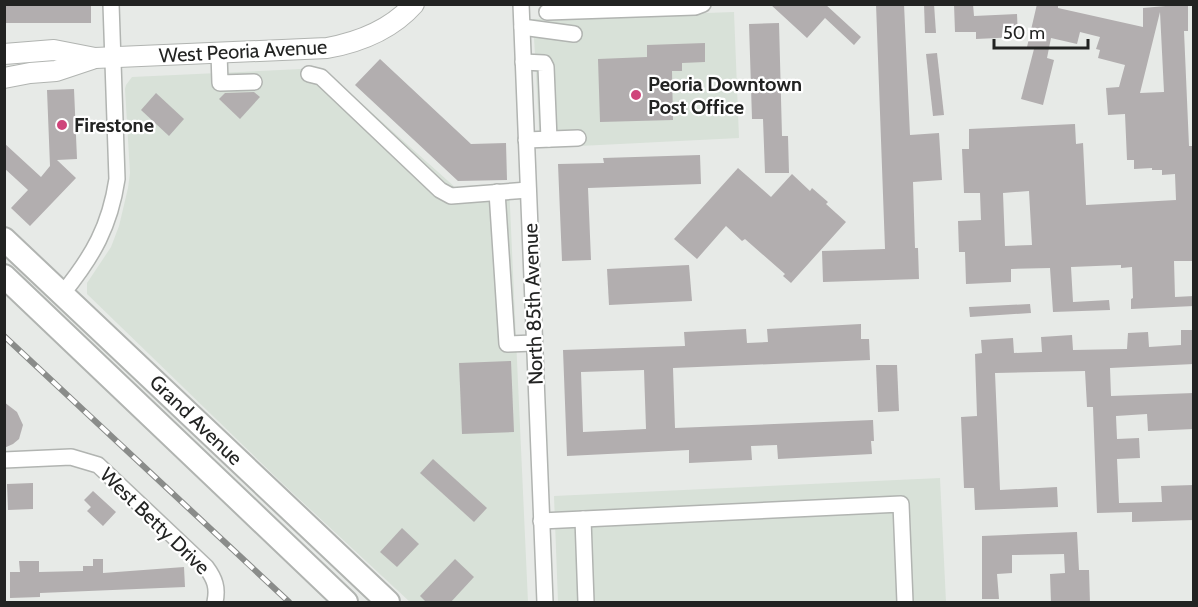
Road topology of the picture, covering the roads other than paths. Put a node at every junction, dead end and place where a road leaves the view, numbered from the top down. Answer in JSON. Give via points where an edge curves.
{"nodes":[{"id":1,"x":111,"y":4,"type":"edge"},
{"id":2,"x":414,"y":4,"type":"edge"},
{"id":3,"x":521,"y":4,"type":"edge"},
{"id":4,"x":703,"y":4,"type":"edge"},
{"id":5,"x":547,"y":12,"type":"dead end"},
{"id":6,"x":522,"y":27,"type":"junction"},
{"id":7,"x":574,"y":34,"type":"dead end"},
{"id":8,"x":219,"y":53,"type":"junction"},
{"id":9,"x":4,"y":54,"type":"edge"},
{"id":10,"x":104,"y":58,"type":"junction"},
{"id":11,"x":523,"y":62,"type":"junction"},
{"id":12,"x":309,"y":74,"type":"dead end"},
{"id":13,"x":4,"y":78,"type":"edge"},
{"id":14,"x":254,"y":82,"type":"dead end"},
{"id":15,"x":578,"y":138,"type":"dead end"},
{"id":16,"x":549,"y":139,"type":"junction"},
{"id":17,"x":526,"y":140,"type":"junction"},
{"id":18,"x":528,"y":190,"type":"junction"},
{"id":19,"x":497,"y":192,"type":"junction"},
{"id":20,"x":4,"y":239,"type":"edge"},
{"id":21,"x":4,"y":276,"type":"edge"},
{"id":22,"x":63,"y":293,"type":"junction"},
{"id":23,"x":534,"y":343,"type":"junction"},
{"id":24,"x":190,"y":413,"type":"junction"},
{"id":25,"x":170,"y":435,"type":"junction"},
{"id":26,"x":4,"y":460,"type":"edge"},
{"id":27,"x":583,"y":519,"type":"junction"},
{"id":28,"x":541,"y":521,"type":"junction"},
{"id":29,"x":215,"y":603,"type":"edge"},
{"id":30,"x":346,"y":603,"type":"edge"},
{"id":31,"x":388,"y":603,"type":"edge"},
{"id":32,"x":545,"y":603,"type":"edge"},
{"id":33,"x":586,"y":603,"type":"edge"},
{"id":34,"x":905,"y":603,"type":"edge"}],
"edges":[{"from":1,"to":10,"type":"street"},
{"from":2,"to":8,"type":"main road","name":"West Peoria Avenue","via":[[380,31],[346,44]]},
{"from":3,"to":6,"type":"street","name":"North 85th Avenue"},
{"from":4,"to":5,"type":"street"},
{"from":6,"to":7,"type":"street"},
{"from":6,"to":11,"type":"street","name":"North 85th Avenue"},
{"from":8,"to":10,"type":"main road","name":"West Peoria Avenue"},
{"from":8,"to":14,"type":"street","via":[[220,83]]},
{"from":9,"to":10,"type":"main road","name":"West Peoria Avenue","via":[[54,50]]},
{"from":10,"to":13,"type":"main road","name":"West Peoria Avenue","via":[[56,71]]},
{"from":10,"to":22,"type":"street","via":[[117,179],[114,202],[101,238]]},
{"from":11,"to":16,"type":"street","via":[[544,63],[546,67]]},
{"from":11,"to":17,"type":"street","name":"North 85th Avenue"},
{"from":12,"to":19,"type":"street","via":[[321,77],[441,190],[451,196]]},
{"from":15,"to":16,"type":"street"},
{"from":16,"to":17,"type":"street"},
{"from":17,"to":18,"type":"street","name":"North 85th Avenue"},
{"from":18,"to":19,"type":"street"},
{"from":18,"to":23,"type":"street","name":"North 85th Avenue"},
{"from":19,"to":23,"type":"street","via":[[507,344]]},
{"from":20,"to":22,"type":"highway","name":"Grand Avenue"},
{"from":21,"to":25,"type":"highway","name":"Grand Avenue"},
{"from":22,"to":24,"type":"highway","name":"Grand Avenue"},
{"from":23,"to":28,"type":"street","name":"North 85th Avenue"},
{"from":24,"to":25,"type":"highway"},
{"from":24,"to":31,"type":"highway","name":"Grand Avenue"},
{"from":25,"to":30,"type":"highway","name":"Grand Avenue"},
{"from":26,"to":29,"type":"street","name":"West Betty Drive","via":[[72,457],[98,465],[206,567],[215,579]]},
{"from":27,"to":28,"type":"street"},
{"from":27,"to":33,"type":"street"},
{"from":27,"to":34,"type":"street","via":[[901,504]]},
{"from":28,"to":32,"type":"street","name":"North 85th Avenue"}]}
